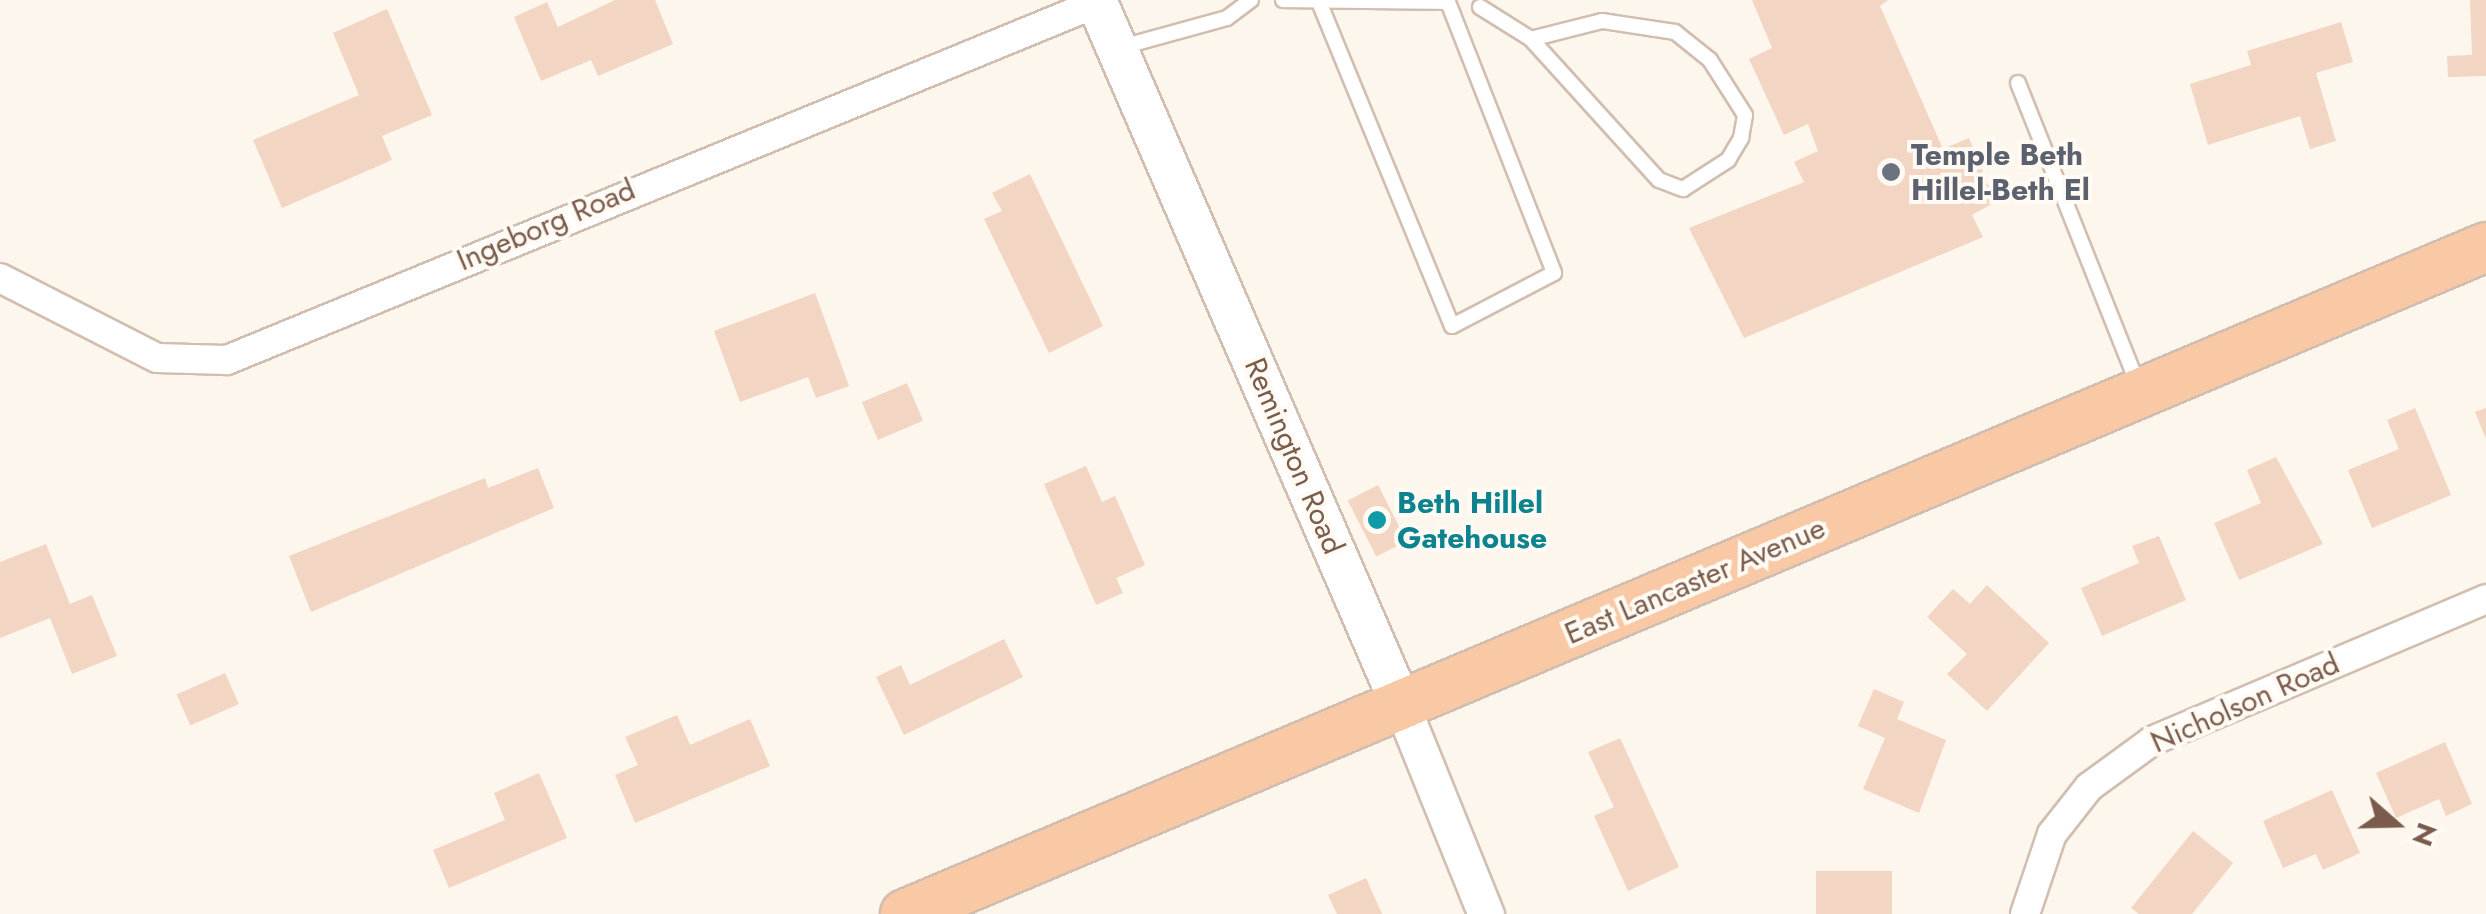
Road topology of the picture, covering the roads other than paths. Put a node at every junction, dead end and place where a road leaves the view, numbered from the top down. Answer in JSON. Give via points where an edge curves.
{"nodes":[{"id":1,"x":1251,"y":0,"type":"edge"},
{"id":2,"x":1283,"y":0,"type":"edge"},
{"id":3,"x":1096,"y":1,"type":"edge"},
{"id":4,"x":1319,"y":1,"type":"edge"},
{"id":5,"x":1380,"y":1,"type":"edge"},
{"id":6,"x":1448,"y":2,"type":"edge"},
{"id":7,"x":1480,"y":4,"type":"edge"},
{"id":8,"x":1531,"y":39,"type":"junction"},
{"id":9,"x":1118,"y":48,"type":"junction"},
{"id":10,"x":2018,"y":83,"type":"dead end"},
{"id":11,"x":2486,"y":247,"type":"edge"},
{"id":12,"x":0,"y":278,"type":"edge"},
{"id":13,"x":2141,"y":393,"type":"junction"},
{"id":14,"x":2486,"y":599,"type":"edge"},
{"id":15,"x":1401,"y":704,"type":"junction"},
{"id":16,"x":904,"y":914,"type":"edge"},
{"id":17,"x":1486,"y":914,"type":"edge"},
{"id":18,"x":2025,"y":914,"type":"edge"}],
"edges":[{"from":1,"to":9,"type":"lane","via":[[1228,18]]},
{"from":2,"to":4,"type":"lane"},
{"from":3,"to":9,"type":"main road","name":"Remington Road"},
{"from":3,"to":12,"type":"street","name":"Ingeborg Road","via":[[227,360],[157,358]]},
{"from":4,"to":5,"type":"lane"},
{"from":4,"to":6,"type":"lane","via":[[1452,326],[1554,273]]},
{"from":5,"to":6,"type":"lane"},
{"from":6,"to":7,"type":"lane"},
{"from":7,"to":8,"type":"lane"},
{"from":8,"to":8,"type":"lane","via":[[1659,180],[1683,189],[1728,160],[1742,138],[1736,102],[1710,60],[1675,32],[1602,21]]},
{"from":9,"to":15,"type":"main road","name":"Remington Road"},
{"from":10,"to":13,"type":"lane"},
{"from":11,"to":13,"type":"highway","name":"East Lancaster Avenue"},
{"from":13,"to":15,"type":"highway","name":"East Lancaster Avenue"},
{"from":14,"to":18,"type":"street","name":"Nicholson Road","via":[[2152,741],[2089,787],[2052,834]]},
{"from":15,"to":16,"type":"highway","name":"East Lancaster Avenue"},
{"from":15,"to":17,"type":"street","name":"Remington Road"}]}
